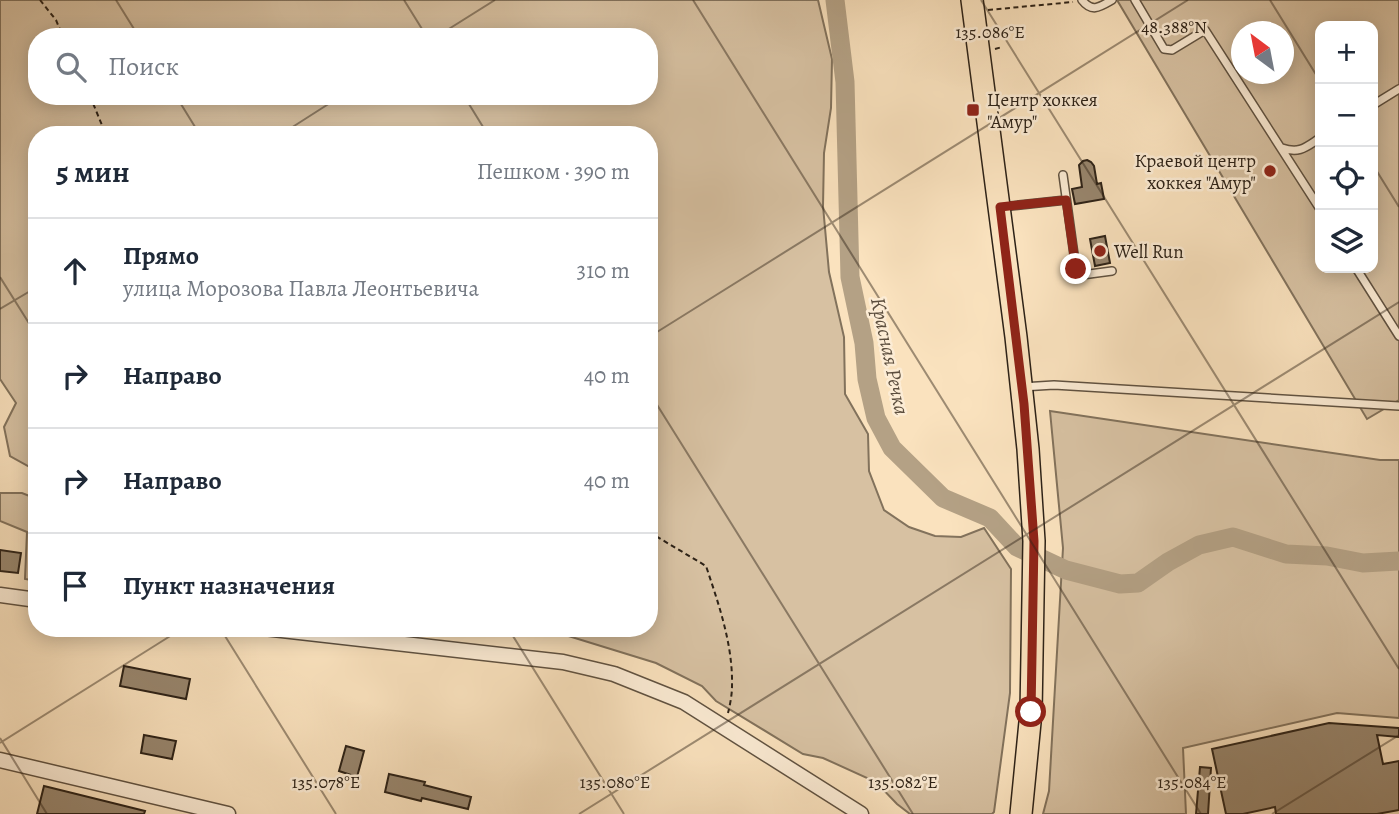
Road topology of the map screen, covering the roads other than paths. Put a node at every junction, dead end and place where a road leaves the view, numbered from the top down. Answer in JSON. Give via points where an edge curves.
{"nodes":[{"id":1,"x":1112,"y":0,"type":"edge"},
{"id":2,"x":1135,"y":0,"type":"edge"},
{"id":3,"x":1083,"y":2,"type":"edge"},
{"id":4,"x":972,"y":6,"type":"edge"},
{"id":5,"x":1399,"y":89,"type":"edge"},
{"id":6,"x":1378,"y":102,"type":"edge"},
{"id":7,"x":1315,"y":141,"type":"edge"},
{"id":8,"x":1282,"y":148,"type":"junction"},
{"id":9,"x":1063,"y":175,"type":"dead end"},
{"id":10,"x":1066,"y":200,"type":"junction"},
{"id":11,"x":1315,"y":201,"type":"edge"},
{"id":12,"x":1000,"y":207,"type":"junction"},
{"id":13,"x":1112,"y":271,"type":"dead end"},
{"id":14,"x":1359,"y":273,"type":"edge"},
{"id":15,"x":1399,"y":336,"type":"edge"},
{"id":16,"x":1022,"y":387,"type":"junction"},
{"id":17,"x":1399,"y":406,"type":"edge"},
{"id":18,"x":0,"y":595,"type":"edge"},
{"id":19,"x":28,"y":599,"type":"edge"},
{"id":20,"x":343,"y":637,"type":"edge"},
{"id":21,"x":0,"y":760,"type":"edge"},
{"id":22,"x":229,"y":814,"type":"edge"},
{"id":23,"x":861,"y":814,"type":"edge"},
{"id":24,"x":1021,"y":814,"type":"edge"}],
"edges":[{"from":1,"to":3,"type":"lane","via":[[1098,9]]},
{"from":2,"to":8,"type":"lane","via":[[1164,49],[1172,50],[1205,30]]},
{"from":4,"to":12,"type":"main road"},
{"from":5,"to":6,"type":"lane"},
{"from":7,"to":8,"type":"lane","via":[[1302,150]]},
{"from":8,"to":11,"type":"lane"},
{"from":9,"to":10,"type":"lane"},
{"from":10,"to":12,"type":"lane"},
{"from":10,"to":13,"type":"lane","via":[[1076,269],[1082,275]]},
{"from":12,"to":16,"type":"main road"},
{"from":14,"to":15,"type":"lane"},
{"from":16,"to":17,"type":"lane","via":[[1054,385]]},
{"from":16,"to":24,"type":"main road","via":[[1034,541],[1034,622]]},
{"from":18,"to":19,"type":"street"},
{"from":20,"to":23,"type":"street","via":[[563,662],[614,674],[684,702]]},
{"from":21,"to":22,"type":"street"}]}
